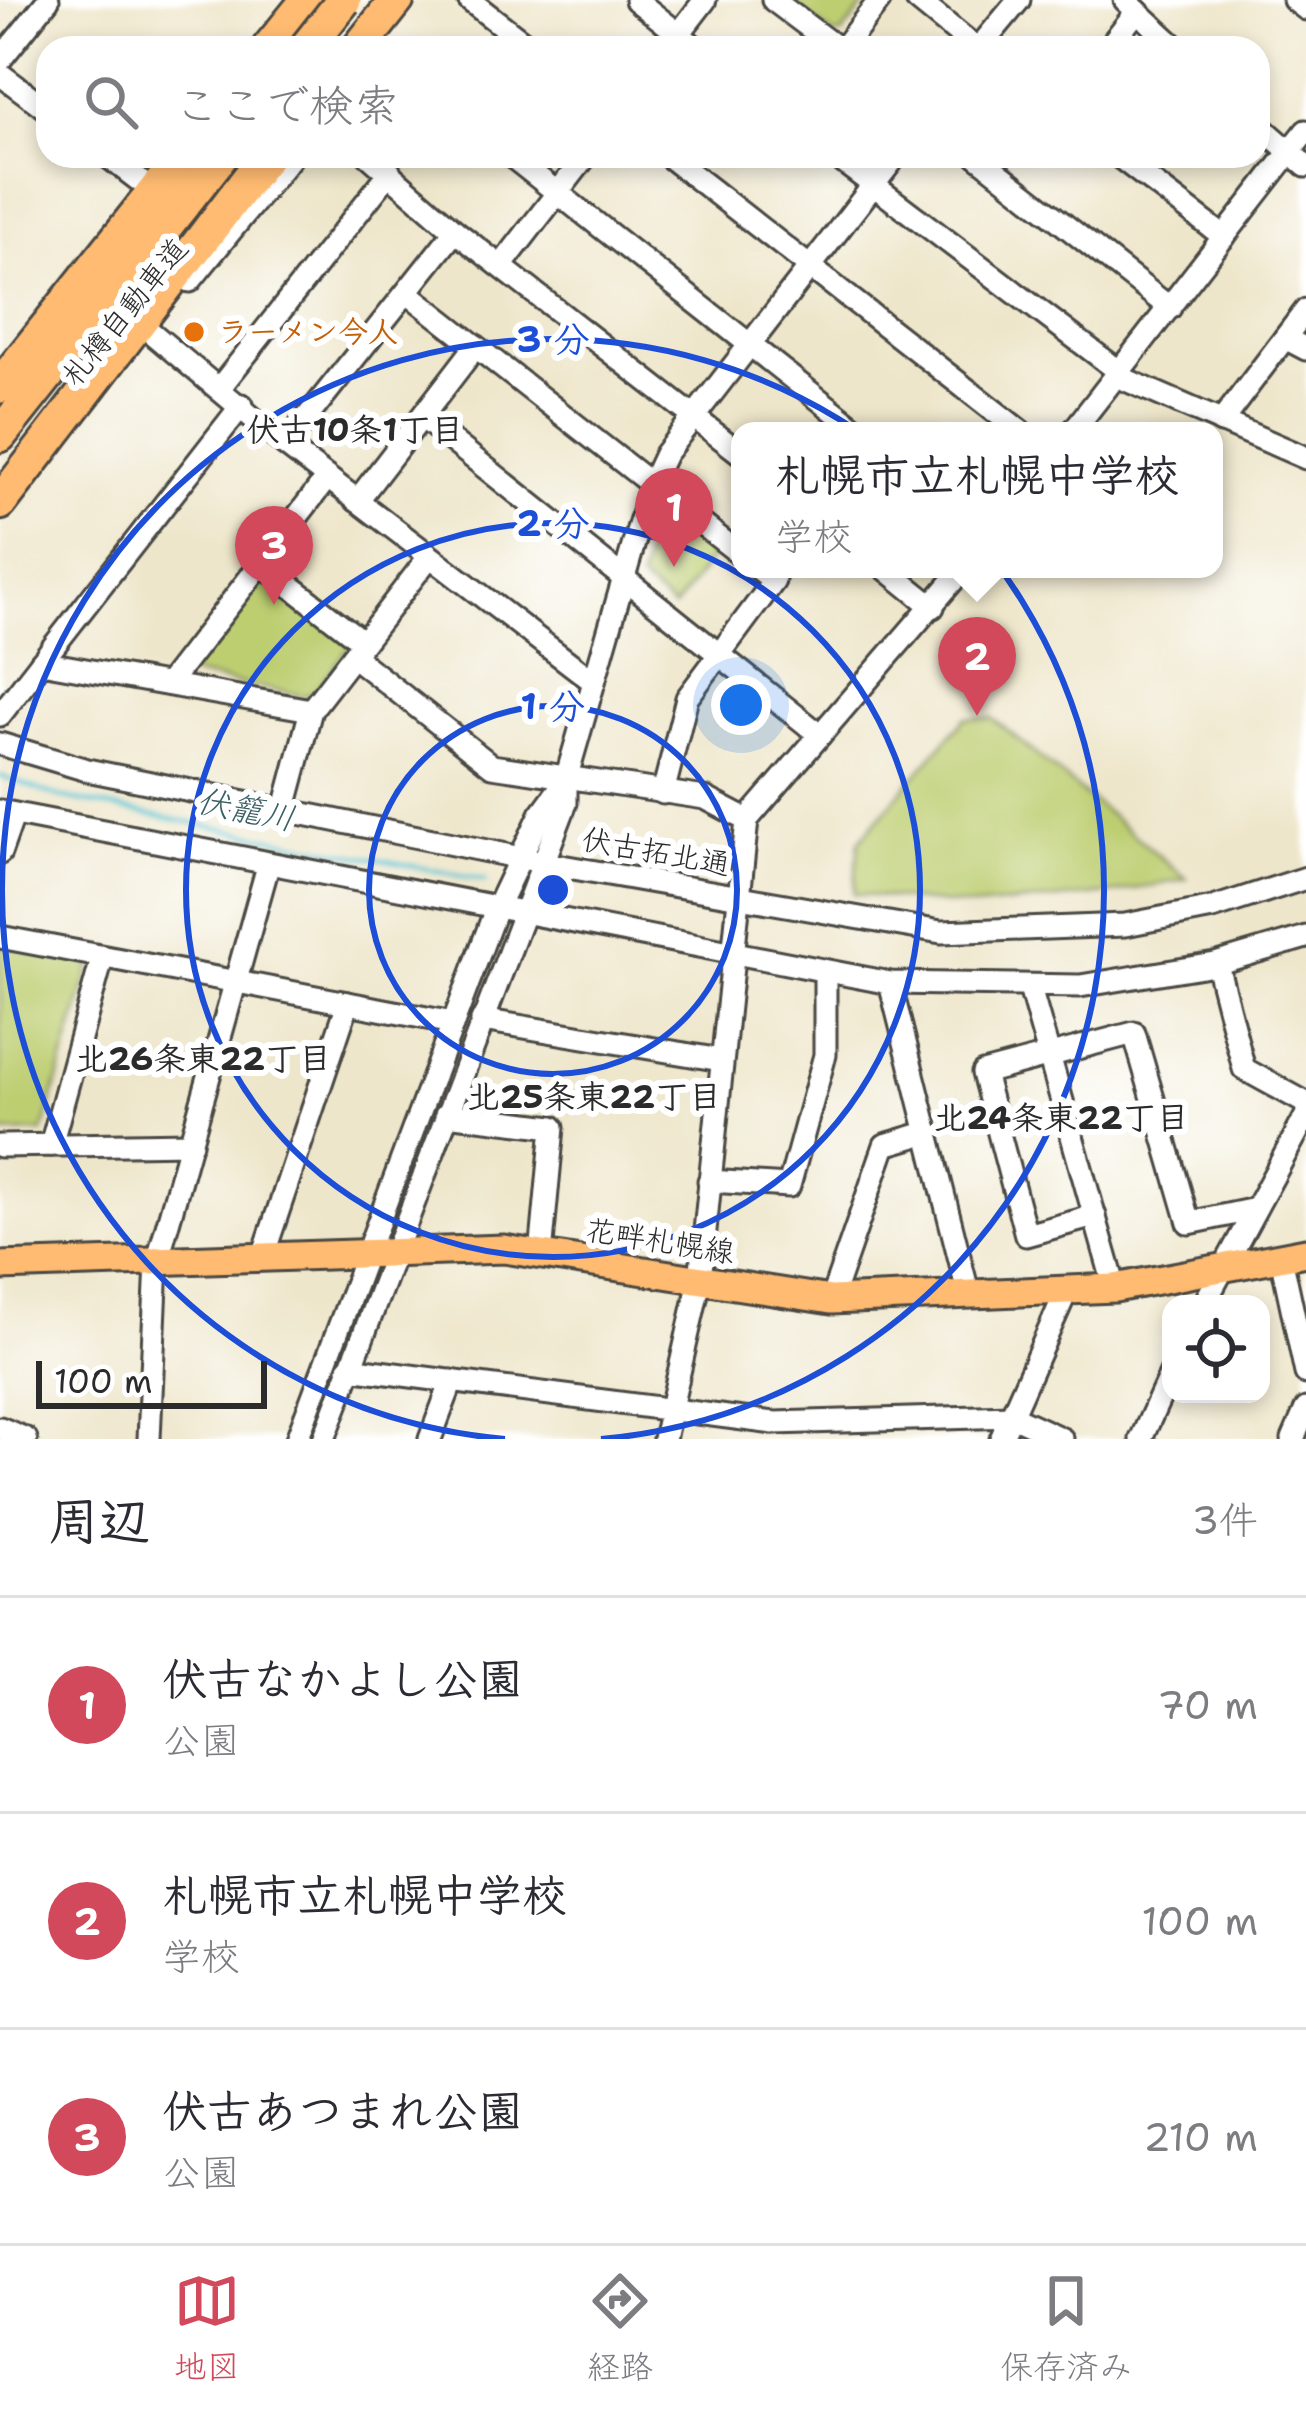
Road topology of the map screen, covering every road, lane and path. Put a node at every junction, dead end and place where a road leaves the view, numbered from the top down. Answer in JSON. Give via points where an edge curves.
{"nodes":[{"id":1,"x":48,"y":0,"type":"edge"},
{"id":2,"x":293,"y":0,"type":"edge"},
{"id":3,"x":308,"y":0,"type":"edge"},
{"id":4,"x":344,"y":0,"type":"edge"},
{"id":5,"x":378,"y":0,"type":"edge"},
{"id":6,"x":397,"y":0,"type":"edge"},
{"id":7,"x":416,"y":0,"type":"edge"},
{"id":8,"x":469,"y":0,"type":"edge"},
{"id":9,"x":636,"y":0,"type":"edge"},
{"id":10,"x":705,"y":0,"type":"edge"},
{"id":11,"x":773,"y":0,"type":"edge"},
{"id":12,"x":880,"y":0,"type":"edge"},
{"id":13,"x":917,"y":0,"type":"edge"},
{"id":14,"x":1019,"y":0,"type":"edge"},
{"id":15,"x":1294,"y":0,"type":"edge"},
{"id":16,"x":1131,"y":5,"type":"edge"},
{"id":17,"x":1306,"y":10,"type":"edge"},
{"id":18,"x":264,"y":36,"type":"edge"},
{"id":19,"x":279,"y":36,"type":"edge"},
{"id":20,"x":315,"y":36,"type":"edge"},
{"id":21,"x":346,"y":36,"type":"edge"},
{"id":22,"x":354,"y":36,"type":"edge"},
{"id":23,"x":368,"y":36,"type":"edge"},
{"id":24,"x":388,"y":36,"type":"edge"},
{"id":25,"x":515,"y":36,"type":"edge"},
{"id":26,"x":673,"y":36,"type":"edge"},
{"id":27,"x":685,"y":36,"type":"edge"},
{"id":28,"x":823,"y":36,"type":"edge"},
{"id":29,"x":850,"y":36,"type":"edge"},
{"id":30,"x":962,"y":36,"type":"edge"},
{"id":31,"x":988,"y":36,"type":"edge"},
{"id":32,"x":1114,"y":36,"type":"edge"},
{"id":33,"x":1164,"y":36,"type":"edge"},
{"id":34,"x":0,"y":60,"type":"edge"},
{"id":35,"x":0,"y":74,"type":"edge"},
{"id":36,"x":36,"y":101,"type":"edge"},
{"id":37,"x":1306,"y":131,"type":"edge"},
{"id":38,"x":1270,"y":134,"type":"edge"},
{"id":39,"x":1298,"y":159,"type":"edge"},
{"id":40,"x":123,"y":168,"type":"edge"},
{"id":41,"x":158,"y":168,"type":"edge"},
{"id":42,"x":173,"y":168,"type":"edge"},
{"id":43,"x":207,"y":168,"type":"edge"},
{"id":44,"x":209,"y":168,"type":"edge"},
{"id":45,"x":282,"y":168,"type":"edge"},
{"id":46,"x":385,"y":168,"type":"edge"},
{"id":47,"x":527,"y":168,"type":"edge"},
{"id":48,"x":577,"y":168,"type":"edge"},
{"id":49,"x":683,"y":168,"type":"edge"},
{"id":50,"x":851,"y":168,"type":"edge"},
{"id":51,"x":886,"y":168,"type":"edge"},
{"id":52,"x":992,"y":168,"type":"edge"},
{"id":53,"x":1134,"y":168,"type":"edge"},
{"id":54,"x":248,"y":170,"type":"edge"},
{"id":55,"x":390,"y":172,"type":"junction"},
{"id":56,"x":145,"y":184,"type":"junction"},
{"id":57,"x":873,"y":185,"type":"junction"},
{"id":58,"x":557,"y":193,"type":"junction"},
{"id":59,"x":455,"y":231,"type":"junction"},
{"id":60,"x":1224,"y":238,"type":"junction"},
{"id":61,"x":501,"y":266,"type":"junction"},
{"id":62,"x":808,"y":269,"type":"junction"},
{"id":63,"x":409,"y":294,"type":"junction"},
{"id":64,"x":1170,"y":308,"type":"junction"},
{"id":65,"x":1306,"y":310,"type":"edge"},
{"id":66,"x":143,"y":322,"type":"junction"},
{"id":67,"x":1285,"y":338,"type":"junction"},
{"id":68,"x":750,"y":344,"type":"junction"},
{"id":69,"x":476,"y":346,"type":"junction"},
{"id":70,"x":1306,"y":350,"type":"edge"},
{"id":71,"x":13,"y":362,"type":"edge"},
{"id":72,"x":1118,"y":374,"type":"junction"},
{"id":73,"x":0,"y":386,"type":"edge"},
{"id":74,"x":221,"y":386,"type":"junction"},
{"id":75,"x":0,"y":404,"type":"edge"},
{"id":76,"x":242,"y":405,"type":"junction"},
{"id":77,"x":694,"y":416,"type":"junction"},
{"id":78,"x":422,"y":417,"type":"junction"},
{"id":79,"x":848,"y":422,"type":"edge"},
{"id":80,"x":1008,"y":422,"type":"edge"},
{"id":81,"x":1080,"y":422,"type":"edge"},
{"id":82,"x":1221,"y":422,"type":"joint"},
{"id":83,"x":1223,"y":423,"type":"edge"},
{"id":84,"x":0,"y":435,"type":"edge"},
{"id":85,"x":285,"y":446,"type":"junction"},
{"id":86,"x":731,"y":446,"type":"edge"},
{"id":87,"x":1306,"y":458,"type":"edge"},
{"id":88,"x":0,"y":468,"type":"edge"},
{"id":89,"x":327,"y":478,"type":"junction"},
{"id":90,"x":651,"y":484,"type":"junction"},
{"id":91,"x":357,"y":501,"type":"junction"},
{"id":92,"x":0,"y":503,"type":"edge"},
{"id":93,"x":731,"y":547,"type":"edge"},
{"id":94,"x":429,"y":557,"type":"junction"},
{"id":95,"x":261,"y":563,"type":"junction"},
{"id":96,"x":770,"y":578,"type":"edge"},
{"id":97,"x":897,"y":578,"type":"edge"},
{"id":98,"x":956,"y":578,"type":"edge"},
{"id":99,"x":624,"y":580,"type":"junction"},
{"id":100,"x":933,"y":607,"type":"junction"},
{"id":101,"x":358,"y":649,"type":"junction"},
{"id":102,"x":718,"y":656,"type":"junction"},
{"id":103,"x":41,"y":662,"type":"junction"},
{"id":104,"x":594,"y":682,"type":"junction"},
{"id":105,"x":168,"y":684,"type":"junction"},
{"id":106,"x":311,"y":710,"type":"junction"},
{"id":107,"x":0,"y":715,"type":"edge"},
{"id":108,"x":820,"y":735,"type":"junction"},
{"id":109,"x":0,"y":744,"type":"edge"},
{"id":110,"x":566,"y":779,"type":"junction"},
{"id":111,"x":663,"y":793,"type":"junction"},
{"id":112,"x":285,"y":808,"type":"junction"},
{"id":113,"x":7,"y":813,"type":"edge"},
{"id":114,"x":747,"y":820,"type":"junction"},
{"id":115,"x":0,"y":853,"type":"edge"},
{"id":116,"x":519,"y":856,"type":"junction"},
{"id":117,"x":544,"y":862,"type":"junction"},
{"id":118,"x":268,"y":866,"type":"junction"},
{"id":119,"x":1306,"y":878,"type":"edge"},
{"id":120,"x":738,"y":897,"type":"junction"},
{"id":121,"x":496,"y":909,"type":"junction"},
{"id":122,"x":523,"y":913,"type":"junction"},
{"id":123,"x":1306,"y":937,"type":"edge"},
{"id":124,"x":0,"y":938,"type":"edge"},
{"id":125,"x":730,"y":955,"type":"junction"},
{"id":126,"x":102,"y":958,"type":"junction"},
{"id":127,"x":1217,"y":964,"type":"junction"},
{"id":128,"x":825,"y":971,"type":"junction"},
{"id":129,"x":236,"y":981,"type":"junction"},
{"id":130,"x":890,"y":983,"type":"junction"},
{"id":131,"x":1030,"y":988,"type":"junction"},
{"id":132,"x":348,"y":1003,"type":"junction"},
{"id":133,"x":482,"y":1020,"type":"junction"},
{"id":134,"x":453,"y":1023,"type":"junction"},
{"id":135,"x":1047,"y":1054,"type":"junction"},
{"id":136,"x":721,"y":1060,"type":"junction"},
{"id":137,"x":1306,"y":1103,"type":"edge"},
{"id":138,"x":446,"y":1114,"type":"junction"},
{"id":139,"x":1306,"y":1116,"type":"edge"},
{"id":140,"x":928,"y":1132,"type":"junction"},
{"id":141,"x":191,"y":1143,"type":"junction"},
{"id":142,"x":51,"y":1145,"type":"junction"},
{"id":143,"x":0,"y":1146,"type":"edge"},
{"id":144,"x":710,"y":1181,"type":"junction"},
{"id":145,"x":1251,"y":1210,"type":"junction"},
{"id":146,"x":1095,"y":1216,"type":"junction"},
{"id":147,"x":541,"y":1255,"type":"junction"},
{"id":148,"x":1294,"y":1255,"type":"edge"},
{"id":149,"x":379,"y":1256,"type":"junction"},
{"id":150,"x":262,"y":1259,"type":"junction"},
{"id":151,"x":157,"y":1262,"type":"junction"},
{"id":152,"x":0,"y":1266,"type":"edge"},
{"id":153,"x":1220,"y":1270,"type":"junction"},
{"id":154,"x":700,"y":1280,"type":"junction"},
{"id":155,"x":1115,"y":1288,"type":"junction"},
{"id":156,"x":1066,"y":1292,"type":"junction"},
{"id":157,"x":1208,"y":1295,"type":"edge"},
{"id":158,"x":969,"y":1296,"type":"junction"},
{"id":159,"x":830,"y":1300,"type":"junction"},
{"id":160,"x":350,"y":1368,"type":"junction"},
{"id":161,"x":1306,"y":1373,"type":"edge"},
{"id":162,"x":452,"y":1382,"type":"junction"},
{"id":163,"x":1162,"y":1393,"type":"edge"},
{"id":164,"x":672,"y":1406,"type":"junction"},
{"id":165,"x":1306,"y":1408,"type":"edge"},
{"id":166,"x":1012,"y":1416,"type":"junction"},
{"id":167,"x":0,"y":1428,"type":"edge"},
{"id":168,"x":892,"y":1430,"type":"edge"},
{"id":169,"x":773,"y":1431,"type":"edge"},
{"id":170,"x":26,"y":1439,"type":"edge"},
{"id":171,"x":148,"y":1439,"type":"edge"},
{"id":172,"x":298,"y":1439,"type":"edge"},
{"id":173,"x":324,"y":1439,"type":"edge"},
{"id":174,"x":430,"y":1439,"type":"edge"},
{"id":175,"x":664,"y":1439,"type":"edge"},
{"id":176,"x":1001,"y":1439,"type":"edge"},
{"id":177,"x":1061,"y":1439,"type":"edge"},
{"id":178,"x":1141,"y":1439,"type":"edge"},
{"id":179,"x":1293,"y":1439,"type":"edge"}],
"edges":[{"from":1,"to":34,"type":"street"},
{"from":2,"to":18,"type":"street"},
{"from":3,"to":19,"type":"highway"},
{"from":4,"to":20,"type":"highway","bridge":true},
{"from":5,"to":21,"type":"highway"},
{"from":5,"to":22,"type":"highway"},
{"from":6,"to":23,"type":"highway"},
{"from":7,"to":24,"type":"street"},
{"from":8,"to":25,"type":"street"},
{"from":9,"to":26,"type":"street"},
{"from":10,"to":27,"type":"street"},
{"from":11,"to":28,"type":"street"},
{"from":12,"to":29,"type":"street"},
{"from":13,"to":30,"type":"street"},
{"from":14,"to":31,"type":"street"},
{"from":15,"to":17,"type":"street"},
{"from":16,"to":32,"type":"street"},
{"from":16,"to":33,"type":"street"},
{"from":35,"to":36,"type":"street"},
{"from":37,"to":39,"type":"street"},
{"from":38,"to":39,"type":"street"},
{"from":39,"to":60,"type":"street"},
{"from":40,"to":56,"type":"street"},
{"from":41,"to":56,"type":"street"},
{"from":42,"to":71,"type":"highway"},
{"from":43,"to":75,"type":"highway"},
{"from":44,"to":84,"type":"highway","name":"札樽自動車道"},
{"from":45,"to":66,"type":"street","via":[[161,316]]},
{"from":46,"to":55,"type":"street"},
{"from":47,"to":58,"type":"street"},
{"from":48,"to":58,"type":"street"},
{"from":49,"to":62,"type":"street"},
{"from":50,"to":57,"type":"street"},
{"from":51,"to":57,"type":"street"},
{"from":52,"to":64,"type":"street"},
{"from":53,"to":60,"type":"street"},
{"from":54,"to":66,"type":"highway"},
{"from":54,"to":88,"type":"highway","name":"札樽自動車道"},
{"from":55,"to":59,"type":"street"},
{"from":55,"to":74,"type":"street"},
{"from":56,"to":71,"type":"street"},
{"from":57,"to":62,"type":"street"},
{"from":57,"to":72,"type":"street"},
{"from":58,"to":61,"type":"street"},
{"from":58,"to":68,"type":"street"},
{"from":59,"to":61,"type":"street"},
{"from":59,"to":63,"type":"street"},
{"from":60,"to":64,"type":"street"},
{"from":61,"to":77,"type":"street"},
{"from":62,"to":68,"type":"street"},
{"from":62,"to":80,"type":"street"},
{"from":63,"to":69,"type":"street"},
{"from":63,"to":85,"type":"street"},
{"from":64,"to":72,"type":"street"},
{"from":65,"to":67,"type":"street"},
{"from":66,"to":74,"type":"street"},
{"from":66,"to":92,"type":"highway"},
{"from":67,"to":70,"type":"street"},
{"from":67,"to":82,"type":"street"},
{"from":68,"to":77,"type":"street"},
{"from":68,"to":79,"type":"street"},
{"from":69,"to":78,"type":"street"},
{"from":69,"to":90,"type":"street"},
{"from":71,"to":73,"type":"highway"},
{"from":72,"to":81,"type":"street"},
{"from":72,"to":82,"type":"street"},
{"from":74,"to":76,"type":"street"},
{"from":76,"to":85,"type":"street"},
{"from":76,"to":103,"type":"street"},
{"from":77,"to":86,"type":"street"},
{"from":77,"to":90,"type":"street"},
{"from":78,"to":91,"type":"street"},
{"from":78,"to":99,"type":"street"},
{"from":83,"to":87,"type":"street"},
{"from":85,"to":89,"type":"street"},
{"from":89,"to":91,"type":"street"},
{"from":89,"to":95,"type":"street"},
{"from":90,"to":93,"type":"street"},
{"from":90,"to":99,"type":"street"},
{"from":91,"to":94,"type":"street"},
{"from":94,"to":101,"type":"street"},
{"from":94,"to":104,"type":"street"},
{"from":95,"to":101,"type":"street"},
{"from":95,"to":105,"type":"street"},
{"from":96,"to":102,"type":"street"},
{"from":97,"to":100,"type":"street"},
{"from":98,"to":100,"type":"street"},
{"from":99,"to":102,"type":"street"},
{"from":99,"to":104,"type":"street"},
{"from":100,"to":108,"type":"street"},
{"from":101,"to":106,"type":"street"},
{"from":101,"to":110,"type":"street","via":[[492,766]]},
{"from":102,"to":108,"type":"street"},
{"from":102,"to":111,"type":"street","via":[[687,698]]},
{"from":103,"to":105,"type":"street"},
{"from":103,"to":107,"type":"street"},
{"from":104,"to":110,"type":"street"},
{"from":105,"to":106,"type":"street"},
{"from":106,"to":112,"type":"street"},
{"from":108,"to":114,"type":"street"},
{"from":109,"to":112,"type":"street","name":"伏古拓北通","via":[[87,770]]},
{"from":110,"to":111,"type":"street"},
{"from":110,"to":116,"type":"street"},
{"from":110,"to":117,"type":"street","via":[[566,803]]},
{"from":111,"to":114,"type":"street","via":[[705,798]]},
{"from":112,"to":116,"type":"street","name":"伏古拓北通"},
{"from":113,"to":115,"type":"street"},
{"from":113,"to":118,"type":"street"},
{"from":114,"to":120,"type":"street"},
{"from":116,"to":117,"type":"street","name":"伏古拓北通"},
{"from":116,"to":121,"type":"street"},
{"from":117,"to":120,"type":"street","name":"伏古拓北通"},
{"from":117,"to":122,"type":"street"},
{"from":118,"to":121,"type":"street"},
{"from":118,"to":129,"type":"street"},
{"from":119,"to":120,"type":"street","name":"伏古拓北通","via":[[1213,908],[1054,932],[941,932]]},
{"from":120,"to":125,"type":"street"},
{"from":121,"to":122,"type":"street"},
{"from":121,"to":134,"type":"street"},
{"from":122,"to":125,"type":"street"},
{"from":122,"to":133,"type":"street"},
{"from":123,"to":127,"type":"street"},
{"from":124,"to":126,"type":"street"},
{"from":125,"to":128,"type":"street"},
{"from":125,"to":136,"type":"street"},
{"from":126,"to":129,"type":"street"},
{"from":126,"to":142,"type":"street"},
{"from":127,"to":131,"type":"street"},
{"from":127,"to":137,"type":"street","via":[[1244,1069]]},
{"from":128,"to":130,"type":"street"},
{"from":128,"to":144,"type":"street","via":[[825,1055],[789,1186]]},
{"from":129,"to":132,"type":"street"},
{"from":129,"to":141,"type":"street"},
{"from":130,"to":131,"type":"street"},
{"from":130,"to":140,"type":"street"},
{"from":131,"to":135,"type":"street"},
{"from":132,"to":134,"type":"street"},
{"from":132,"to":150,"type":"street"},
{"from":133,"to":136,"type":"street"},
{"from":133,"to":138,"type":"street"},
{"from":134,"to":149,"type":"street"},
{"from":135,"to":145,"type":"street","via":[[1134,1033],[1189,1222]]},
{"from":135,"to":146,"type":"street"},
{"from":135,"to":146,"type":"street","via":[[982,1073],[1026,1234]]},
{"from":136,"to":144,"type":"street"},
{"from":138,"to":147,"type":"street","via":[[553,1127]]},
{"from":138,"to":149,"type":"street"},
{"from":139,"to":145,"type":"street"},
{"from":140,"to":158,"type":"street"},
{"from":140,"to":159,"type":"street","via":[[885,1145]]},
{"from":141,"to":142,"type":"street"},
{"from":141,"to":151,"type":"street"},
{"from":142,"to":143,"type":"street"},
{"from":144,"to":154,"type":"street"},
{"from":145,"to":153,"type":"street"},
{"from":146,"to":155,"type":"street"},
{"from":147,"to":149,"type":"main road","name":"花畔札幌線","via":[[504,1249]]},
{"from":147,"to":154,"type":"main road","name":"花畔札幌線"},
{"from":148,"to":153,"type":"main road","name":"花畔札幌線"},
{"from":148,"to":161,"type":"street"},
{"from":149,"to":150,"type":"main road","name":"花畔札幌線"},
{"from":149,"to":160,"type":"street"},
{"from":149,"to":172,"type":"street"},
{"from":150,"to":151,"type":"main road","name":"花畔札幌線"},
{"from":151,"to":152,"type":"main road","name":"花畔札幌線"},
{"from":151,"to":171,"type":"street"},
{"from":153,"to":155,"type":"main road","name":"花畔札幌線"},
{"from":153,"to":157,"type":"street"},
{"from":154,"to":159,"type":"main road","name":"花畔札幌線"},
{"from":154,"to":164,"type":"street"},
{"from":155,"to":156,"type":"main road","name":"花畔札幌線"},
{"from":156,"to":158,"type":"main road","name":"花畔札幌線"},
{"from":156,"to":166,"type":"street"},
{"from":158,"to":159,"type":"main road","name":"花畔札幌線"},
{"from":160,"to":162,"type":"street"},
{"from":160,"to":173,"type":"street"},
{"from":162,"to":164,"type":"street"},
{"from":162,"to":174,"type":"street"},
{"from":163,"to":178,"type":"street"},
{"from":164,"to":169,"type":"street"},
{"from":164,"to":175,"type":"street"},
{"from":165,"to":179,"type":"street"},
{"from":166,"to":168,"type":"street"},
{"from":166,"to":176,"type":"street"},
{"from":166,"to":177,"type":"street"},
{"from":167,"to":170,"type":"street"},
{"from":168,"to":169,"type":"street"}]}
